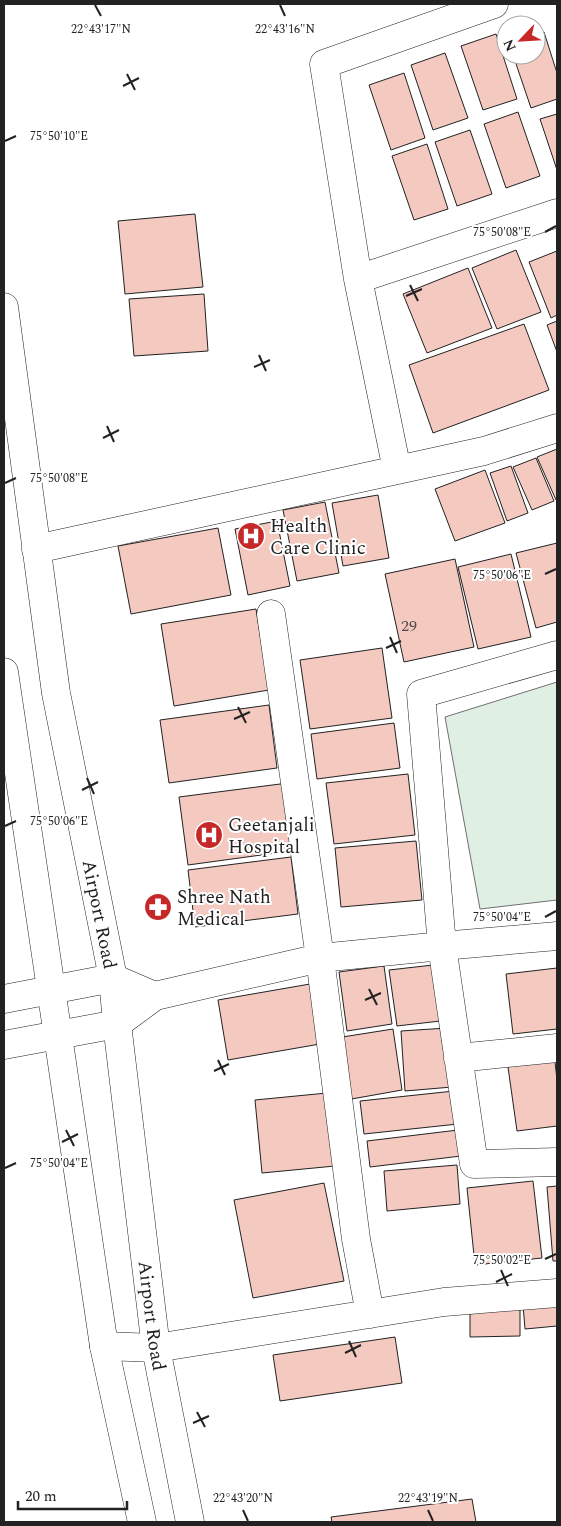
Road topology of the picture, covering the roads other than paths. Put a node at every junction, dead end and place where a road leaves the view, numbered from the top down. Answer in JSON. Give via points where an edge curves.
{"nodes":[{"id":1,"x":494,"y":4,"type":"edge"},
{"id":2,"x":557,"y":212,"type":"edge"},
{"id":3,"x":358,"y":279,"type":"junction"},
{"id":4,"x":4,"y":307,"type":"edge"},
{"id":5,"x":557,"y":428,"type":"edge"},
{"id":6,"x":397,"y":470,"type":"junction"},
{"id":7,"x":36,"y":549,"type":"junction"},
{"id":8,"x":271,"y":614,"type":"dead end"},
{"id":9,"x":557,"y":655,"type":"edge"},
{"id":10,"x":4,"y":672,"type":"edge"},
{"id":11,"x":557,"y":936,"type":"edge"},
{"id":12,"x":442,"y":946,"type":"junction"},
{"id":13,"x":320,"y":958,"type":"junction"},
{"id":14,"x":113,"y":978,"type":"junction"},
{"id":15,"x":52,"y":990,"type":"junction"},
{"id":16,"x":155,"y":996,"type":"junction"},
{"id":17,"x":4,"y":999,"type":"edge"},
{"id":18,"x":117,"y":1024,"type":"junction"},
{"id":19,"x":57,"y":1036,"type":"junction"},
{"id":20,"x":4,"y":1045,"type":"edge"},
{"id":21,"x":557,"y":1048,"type":"edge"},
{"id":22,"x":458,"y":1058,"type":"junction"},
{"id":23,"x":557,"y":1162,"type":"edge"},
{"id":24,"x":557,"y":1293,"type":"edge"},
{"id":25,"x":370,"y":1314,"type":"junction"},
{"id":26,"x":104,"y":1346,"type":"junction"},
{"id":27,"x":156,"y":1348,"type":"junction"},
{"id":28,"x":142,"y":1522,"type":"edge"},
{"id":29,"x":190,"y":1522,"type":"edge"}],
"edges":[{"from":1,"to":3,"type":"street","via":[[324,64]]},
{"from":2,"to":3,"type":"street"},
{"from":3,"to":6,"type":"street"},
{"from":4,"to":7,"type":"street","name":"Airport Road"},
{"from":5,"to":6,"type":"street","via":[[484,451]]},
{"from":6,"to":7,"type":"street"},
{"from":7,"to":14,"type":"street","name":"Airport Road","via":[[56,693]]},
{"from":8,"to":13,"type":"street"},
{"from":9,"to":12,"type":"street","via":[[421,694]]},
{"from":10,"to":15,"type":"street"},
{"from":11,"to":12,"type":"street"},
{"from":12,"to":13,"type":"street"},
{"from":12,"to":22,"type":"street"},
{"from":13,"to":16,"type":"street"},
{"from":13,"to":25,"type":"street","via":[[356,1239]]},
{"from":14,"to":15,"type":"street"},
{"from":14,"to":16,"type":"street"},
{"from":14,"to":18,"type":"street","name":"Airport Road"},
{"from":15,"to":17,"type":"street"},
{"from":15,"to":19,"type":"street"},
{"from":16,"to":18,"type":"street"},
{"from":18,"to":19,"type":"street"},
{"from":18,"to":27,"type":"street","name":"Airport Road"},
{"from":19,"to":20,"type":"street"},
{"from":19,"to":26,"type":"street"},
{"from":21,"to":22,"type":"street"},
{"from":22,"to":23,"type":"street","via":[[474,1164]]},
{"from":24,"to":25,"type":"street","via":[[444,1302]]},
{"from":25,"to":27,"type":"street"},
{"from":26,"to":27,"type":"street"},
{"from":26,"to":28,"type":"street"},
{"from":27,"to":29,"type":"street","name":"Airport Road"}]}
